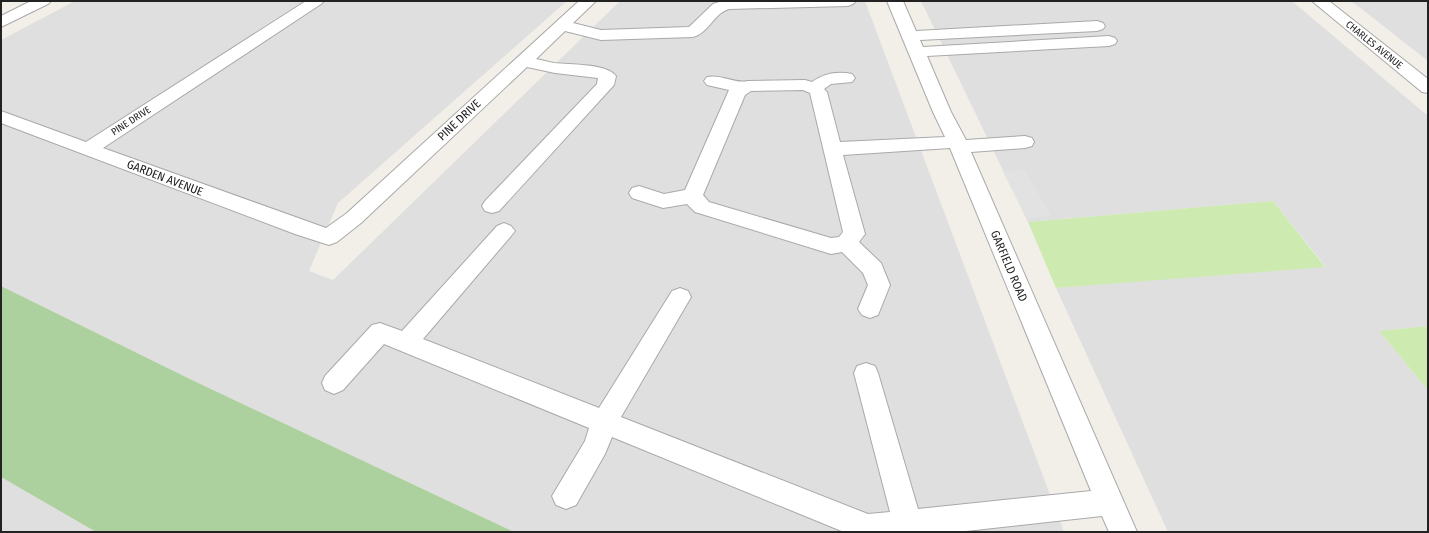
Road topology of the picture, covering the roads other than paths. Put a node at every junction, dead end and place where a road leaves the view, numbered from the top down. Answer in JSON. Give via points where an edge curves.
{"nodes":[{"id":1,"x":43,"y":1,"type":"edge"},
{"id":2,"x":316,"y":1,"type":"edge"},
{"id":3,"x":588,"y":1,"type":"edge"},
{"id":4,"x":848,"y":1,"type":"edge"},
{"id":5,"x":895,"y":1,"type":"edge"},
{"id":6,"x":1320,"y":1,"type":"edge"},
{"id":7,"x":1,"y":22,"type":"edge"},
{"id":8,"x":562,"y":25,"type":"junction"},
{"id":9,"x":1097,"y":26,"type":"dead end"},
{"id":10,"x":1109,"y":41,"type":"dead end"},
{"id":11,"x":914,"y":44,"type":"junction"},
{"id":12,"x":522,"y":61,"type":"junction"},
{"id":13,"x":846,"y":78,"type":"dead end"},
{"id":14,"x":713,"y":81,"type":"dead end"},
{"id":15,"x":814,"y":88,"type":"junction"},
{"id":16,"x":1428,"y":88,"type":"edge"},
{"id":17,"x":742,"y":89,"type":"junction"},
{"id":18,"x":1,"y":117,"type":"edge"},
{"id":19,"x":1025,"y":142,"type":"dead end"},
{"id":20,"x":958,"y":144,"type":"junction"},
{"id":21,"x":88,"y":149,"type":"junction"},
{"id":22,"x":833,"y":149,"type":"junction"},
{"id":23,"x":639,"y":193,"type":"dead end"},
{"id":24,"x":692,"y":196,"type":"junction"},
{"id":25,"x":492,"y":206,"type":"dead end"},
{"id":26,"x":504,"y":231,"type":"dead end"},
{"id":27,"x":328,"y":237,"type":"joint"},
{"id":28,"x":846,"y":243,"type":"junction"},
{"id":29,"x":680,"y":297,"type":"dead end"},
{"id":30,"x":870,"y":309,"type":"dead end"},
{"id":31,"x":406,"y":342,"type":"junction"},
{"id":32,"x":866,"y":373,"type":"dead end"},
{"id":33,"x":334,"y":383,"type":"dead end"},
{"id":34,"x":605,"y":421,"type":"junction"},
{"id":35,"x":566,"y":496,"type":"dead end"},
{"id":36,"x":1109,"y":502,"type":"junction"},
{"id":37,"x":912,"y":528,"type":"edge"},
{"id":38,"x":1123,"y":532,"type":"edge"}],
"edges":[{"from":1,"to":7,"type":"street"},
{"from":2,"to":21,"type":"street","name":"PINE DRIVE"},
{"from":3,"to":8,"type":"street","name":"PINE DRIVE"},
{"from":4,"to":8,"type":"street","via":[[728,4],[718,7],[693,32],[601,35]]},
{"from":5,"to":11,"type":"street","name":"GARFIELD ROAD"},
{"from":6,"to":16,"type":"street","name":"CHARLES AVENUE"},
{"from":8,"to":12,"type":"street","name":"PINE DRIVE"},
{"from":9,"to":11,"type":"street"},
{"from":10,"to":11,"type":"street"},
{"from":11,"to":20,"type":"street","name":"GARFIELD ROAD"},
{"from":12,"to":25,"type":"street","via":[[555,68],[597,72],[607,76],[605,85]]},
{"from":12,"to":27,"type":"street","name":"PINE DRIVE","via":[[354,218]]},
{"from":13,"to":15,"type":"street","via":[[827,80]]},
{"from":14,"to":17,"type":"street"},
{"from":15,"to":17,"type":"street","via":[[806,85],[748,86]]},
{"from":15,"to":22,"type":"street","via":[[818,92]]},
{"from":17,"to":24,"type":"street","via":[[737,92]]},
{"from":18,"to":21,"type":"street","name":"GARDEN AVENUE"},
{"from":19,"to":20,"type":"street"},
{"from":20,"to":22,"type":"street"},
{"from":20,"to":36,"type":"street","name":"GARFIELD ROAD"},
{"from":21,"to":27,"type":"street","name":"GARDEN AVENUE"},
{"from":22,"to":28,"type":"street","via":[[854,234]]},
{"from":23,"to":24,"type":"street","via":[[663,201]]},
{"from":24,"to":28,"type":"street","via":[[702,206],[824,244],[831,246]]},
{"from":26,"to":31,"type":"street"},
{"from":28,"to":30,"type":"street","via":[[873,269],[879,285]]},
{"from":29,"to":34,"type":"street"},
{"from":31,"to":33,"type":"street","via":[[380,332]]},
{"from":31,"to":34,"type":"street"},
{"from":32,"to":37,"type":"street"},
{"from":34,"to":35,"type":"street","via":[[596,446]]},
{"from":34,"to":37,"type":"street","via":[[868,528]]},
{"from":36,"to":37,"type":"street"},
{"from":36,"to":38,"type":"street","name":"GARFIELD ROAD"}]}
